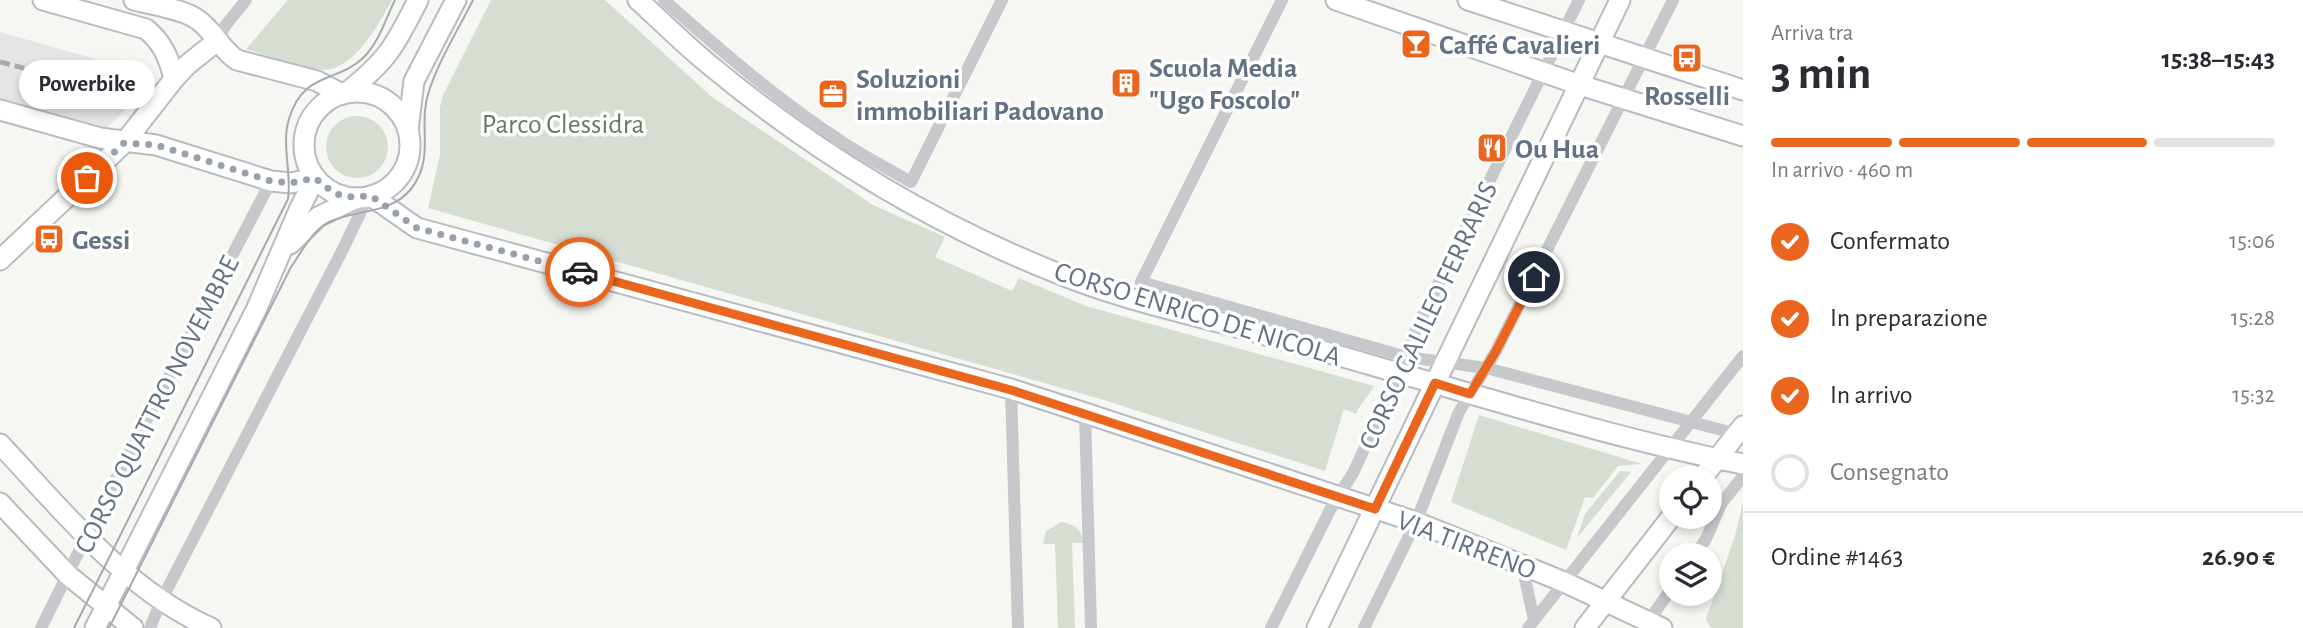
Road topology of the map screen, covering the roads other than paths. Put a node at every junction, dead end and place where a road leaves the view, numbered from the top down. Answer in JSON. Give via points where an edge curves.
{"nodes":[{"id":1,"x":43,"y":0,"type":"edge"},
{"id":2,"x":134,"y":0,"type":"edge"},
{"id":3,"x":246,"y":0,"type":"edge"},
{"id":4,"x":418,"y":0,"type":"edge"},
{"id":5,"x":456,"y":0,"type":"edge"},
{"id":6,"x":638,"y":0,"type":"edge"},
{"id":7,"x":664,"y":0,"type":"edge"},
{"id":8,"x":1002,"y":0,"type":"edge"},
{"id":9,"x":1282,"y":0,"type":"edge"},
{"id":10,"x":1336,"y":0,"type":"edge"},
{"id":11,"x":1468,"y":0,"type":"edge"},
{"id":12,"x":1579,"y":0,"type":"edge"},
{"id":13,"x":1620,"y":0,"type":"edge"},
{"id":14,"x":1673,"y":0,"type":"edge"},
{"id":15,"x":1563,"y":31,"type":"junction"},
{"id":16,"x":1599,"y":44,"type":"junction"},
{"id":17,"x":222,"y":47,"type":"junction"},
{"id":18,"x":1645,"y":59,"type":"junction"},
{"id":19,"x":1543,"y":72,"type":"junction"},
{"id":20,"x":174,"y":79,"type":"junction"},
{"id":21,"x":1580,"y":85,"type":"junction"},
{"id":22,"x":1743,"y":90,"type":"edge"},
{"id":23,"x":344,"y":94,"type":"junction"},
{"id":24,"x":1624,"y":99,"type":"junction"},
{"id":25,"x":0,"y":110,"type":"edge"},
{"id":26,"x":408,"y":131,"type":"junction"},
{"id":27,"x":1743,"y":136,"type":"edge"},
{"id":28,"x":124,"y":143,"type":"junction"},
{"id":29,"x":315,"y":178,"type":"junction"},
{"id":30,"x":271,"y":181,"type":"junction"},
{"id":31,"x":370,"y":200,"type":"junction"},
{"id":32,"x":282,"y":254,"type":"junction"},
{"id":33,"x":0,"y":260,"type":"edge"},
{"id":34,"x":1743,"y":356,"type":"edge"},
{"id":35,"x":1445,"y":363,"type":"junction"},
{"id":36,"x":1403,"y":365,"type":"junction"},
{"id":37,"x":1486,"y":368,"type":"junction"},
{"id":38,"x":1435,"y":383,"type":"junction"},
{"id":39,"x":1011,"y":390,"type":"junction"},
{"id":40,"x":1470,"y":394,"type":"junction"},
{"id":41,"x":1085,"y":413,"type":"junction"},
{"id":42,"x":1689,"y":422,"type":"junction"},
{"id":43,"x":1741,"y":432,"type":"edge"},
{"id":44,"x":0,"y":444,"type":"edge"},
{"id":45,"x":1670,"y":447,"type":"junction"},
{"id":46,"x":1716,"y":458,"type":"junction"},
{"id":47,"x":1743,"y":464,"type":"edge"},
{"id":48,"x":1710,"y":466,"type":"edge"},
{"id":49,"x":1743,"y":476,"type":"edge"},
{"id":50,"x":1338,"y":496,"type":"junction"},
{"id":51,"x":0,"y":503,"type":"edge"},
{"id":52,"x":1375,"y":509,"type":"junction"},
{"id":53,"x":1416,"y":522,"type":"junction"},
{"id":54,"x":1662,"y":529,"type":"edge"},
{"id":55,"x":87,"y":537,"type":"junction"},
{"id":56,"x":1703,"y":543,"type":"edge"},
{"id":57,"x":1522,"y":565,"type":"junction"},
{"id":58,"x":124,"y":571,"type":"junction"},
{"id":59,"x":68,"y":575,"type":"junction"},
{"id":60,"x":1564,"y":582,"type":"junction"},
{"id":61,"x":161,"y":601,"type":"junction"},
{"id":62,"x":1607,"y":601,"type":"junction"},
{"id":63,"x":1662,"y":606,"type":"edge"},
{"id":64,"x":106,"y":608,"type":"junction"},
{"id":65,"x":1531,"y":624,"type":"edge"},
{"id":66,"x":1651,"y":626,"type":"edge"},
{"id":67,"x":41,"y":628,"type":"edge"},
{"id":68,"x":95,"y":628,"type":"edge"},
{"id":69,"x":133,"y":628,"type":"edge"},
{"id":70,"x":150,"y":628,"type":"edge"},
{"id":71,"x":211,"y":628,"type":"edge"},
{"id":72,"x":1018,"y":628,"type":"edge"},
{"id":73,"x":1091,"y":628,"type":"edge"},
{"id":74,"x":1271,"y":628,"type":"edge"},
{"id":75,"x":1317,"y":628,"type":"edge"},
{"id":76,"x":1364,"y":628,"type":"edge"},
{"id":77,"x":1585,"y":628,"type":"edge"}],
"edges":[{"from":1,"to":20,"type":"street","via":[[146,29],[166,52]]},
{"from":2,"to":17,"type":"street","via":[[192,16]]},
{"from":3,"to":17,"type":"street","via":[[225,26]]},
{"from":4,"to":23,"type":"street","via":[[389,53]]},
{"from":5,"to":26,"type":"street","via":[[414,80]]},
{"from":6,"to":36,"type":"street","name":"CORSO ENRICO DE NICOLA","via":[[706,62],[770,111],[881,187],[949,224],[1073,279],[1134,300]]},
{"from":7,"to":8,"type":"street","via":[[780,97],[841,141],[911,182]]},
{"from":9,"to":36,"type":"street","name":"CORSO ENRICO DE NICOLA","via":[[1141,282]]},
{"from":10,"to":19,"type":"street"},
{"from":11,"to":15,"type":"street"},
{"from":12,"to":15,"type":"street","name":"CORSO GALILEO FERRARIS"},
{"from":13,"to":16,"type":"street","name":"CORSO GALILEO FERRARIS"},
{"from":14,"to":18,"type":"street"},
{"from":15,"to":16,"type":"street"},
{"from":15,"to":19,"type":"street","name":"CORSO GALILEO FERRARIS"},
{"from":16,"to":18,"type":"street"},
{"from":16,"to":21,"type":"street","name":"CORSO GALILEO FERRARIS"},
{"from":17,"to":20,"type":"street","via":[[198,55]]},
{"from":17,"to":23,"type":"street","via":[[237,60],[317,81]]},
{"from":18,"to":22,"type":"street"},
{"from":18,"to":24,"type":"street"},
{"from":19,"to":21,"type":"street"},
{"from":19,"to":36,"type":"street","name":"CORSO GALILEO FERRARIS","via":[[1420,319]]},
{"from":20,"to":28,"type":"street"},
{"from":21,"to":24,"type":"street"},
{"from":21,"to":35,"type":"street","name":"CORSO GALILEO FERRARIS"},
{"from":23,"to":26,"type":"street","via":[[367,93],[387,101]]},
{"from":23,"to":29,"type":"street","via":[[319,108],[307,127],[304,150]]},
{"from":24,"to":27,"type":"street"},
{"from":24,"to":37,"type":"street"},
{"from":25,"to":28,"type":"street"},
{"from":26,"to":31,"type":"street","via":[[409,156],[400,176]]},
{"from":28,"to":30,"type":"street","via":[[156,145]]},
{"from":28,"to":33,"type":"street"},
{"from":29,"to":30,"type":"street"},
{"from":29,"to":31,"type":"street","via":[[334,193]]},
{"from":29,"to":32,"type":"street","name":"CORSO QUATTRO NOVEMBRE"},
{"from":30,"to":55,"type":"street","name":"CORSO QUATTRO NOVEMBRE"},
{"from":31,"to":32,"type":"street","name":"CORSO QUATTRO NOVEMBRE","via":[[318,217]]},
{"from":31,"to":39,"type":"street","name":"VIA TIRRENO","via":[[417,228]]},
{"from":31,"to":61,"type":"street"},
{"from":32,"to":58,"type":"street","name":"CORSO QUATTRO NOVEMBRE"},
{"from":34,"to":42,"type":"street"},
{"from":35,"to":36,"type":"street","name":"CORSO ENRICO DE NICOLA"},
{"from":35,"to":37,"type":"street","name":"CORSO ENRICO DE NICOLA"},
{"from":35,"to":38,"type":"street","name":"CORSO GALILEO FERRARIS"},
{"from":36,"to":38,"type":"street","name":"CORSO ENRICO DE NICOLA"},
{"from":36,"to":50,"type":"street","name":"CORSO GALILEO FERRARIS"},
{"from":37,"to":40,"type":"street"},
{"from":37,"to":42,"type":"street","name":"CORSO ENRICO DE NICOLA"},
{"from":38,"to":40,"type":"street","name":"CORSO ENRICO DE NICOLA"},
{"from":38,"to":52,"type":"street","name":"CORSO GALILEO FERRARIS"},
{"from":39,"to":41,"type":"street","name":"VIA TIRRENO"},
{"from":39,"to":72,"type":"street"},
{"from":40,"to":45,"type":"street","name":"CORSO ENRICO DE NICOLA"},
{"from":40,"to":53,"type":"street"},
{"from":41,"to":50,"type":"street","name":"VIA TIRRENO"},
{"from":41,"to":73,"type":"street"},
{"from":42,"to":43,"type":"street","name":"CORSO ENRICO DE NICOLA"},
{"from":42,"to":45,"type":"street"},
{"from":43,"to":46,"type":"street"},
{"from":44,"to":55,"type":"street"},
{"from":45,"to":46,"type":"street","name":"CORSO ENRICO DE NICOLA"},
{"from":45,"to":60,"type":"street"},
{"from":46,"to":47,"type":"street","name":"CORSO ENRICO DE NICOLA"},
{"from":46,"to":48,"type":"street"},
{"from":49,"to":56,"type":"street","via":[[1721,504]]},
{"from":50,"to":52,"type":"street","name":"VIA TIRRENO"},
{"from":50,"to":74,"type":"street","name":"CORSO GALILEO FERRARIS"},
{"from":51,"to":59,"type":"street"},
{"from":52,"to":53,"type":"street","name":"VIA TIRRENO"},
{"from":52,"to":75,"type":"street","name":"CORSO GALILEO FERRARIS"},
{"from":53,"to":57,"type":"street","name":"VIA TIRRENO"},
{"from":53,"to":76,"type":"street"},
{"from":54,"to":62,"type":"street"},
{"from":55,"to":58,"type":"street"},
{"from":55,"to":59,"type":"street","name":"CORSO QUATTRO NOVEMBRE"},
{"from":57,"to":60,"type":"street","name":"VIA TIRRENO"},
{"from":57,"to":65,"type":"street"},
{"from":58,"to":61,"type":"street"},
{"from":58,"to":64,"type":"street","name":"CORSO QUATTRO NOVEMBRE"},
{"from":59,"to":64,"type":"street"},
{"from":59,"to":67,"type":"street","name":"CORSO QUATTRO NOVEMBRE"},
{"from":60,"to":62,"type":"street","name":"VIA TIRRENO"},
{"from":60,"to":65,"type":"street"},
{"from":61,"to":70,"type":"street"},
{"from":61,"to":71,"type":"street"},
{"from":62,"to":66,"type":"street","name":"VIA TIRRENO"},
{"from":62,"to":77,"type":"street"},
{"from":63,"to":66,"type":"street"},
{"from":64,"to":68,"type":"street","name":"CORSO QUATTRO NOVEMBRE"},
{"from":64,"to":69,"type":"street"}]}
